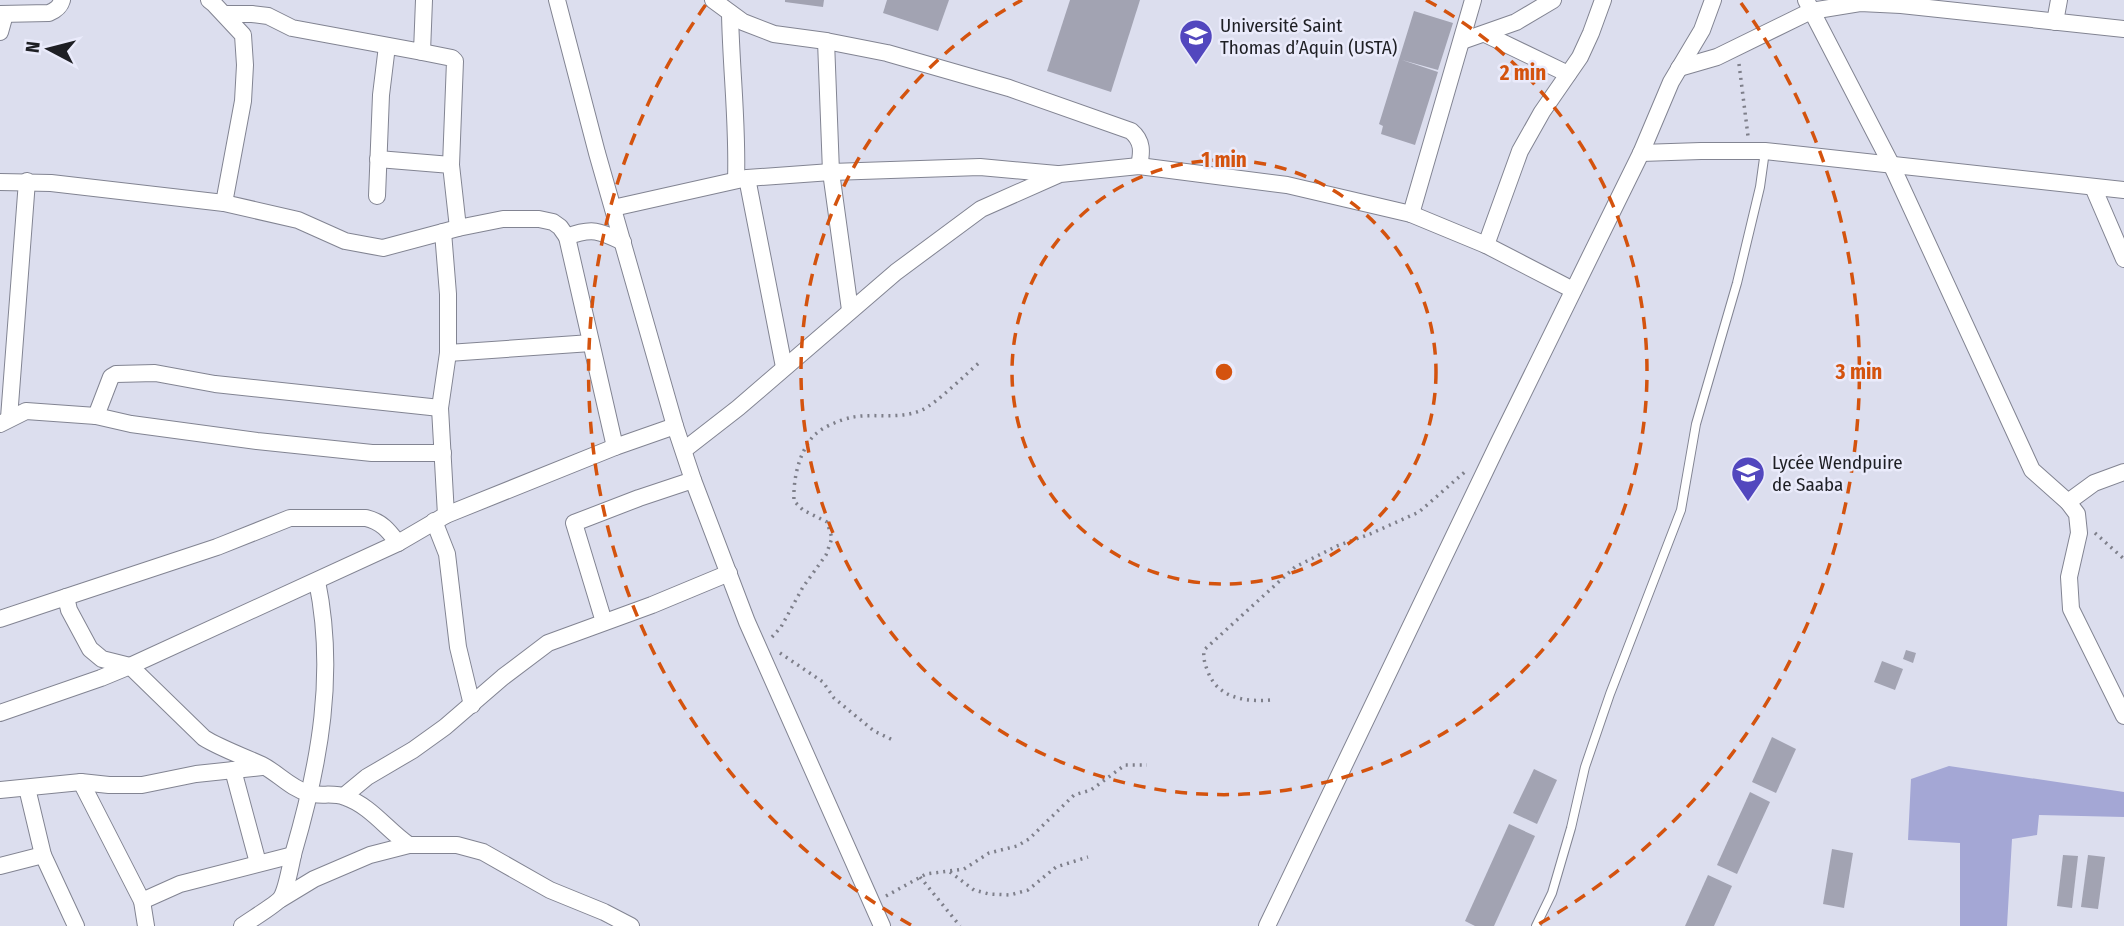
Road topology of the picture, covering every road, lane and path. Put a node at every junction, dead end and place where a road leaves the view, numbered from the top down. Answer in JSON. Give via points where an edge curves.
{"nodes":[{"id":1,"x":62,"y":0,"type":"edge"},
{"id":2,"x":209,"y":0,"type":"edge"},
{"id":3,"x":424,"y":0,"type":"edge"},
{"id":4,"x":557,"y":0,"type":"edge"},
{"id":5,"x":713,"y":0,"type":"edge"},
{"id":6,"x":1473,"y":0,"type":"edge"},
{"id":7,"x":1553,"y":0,"type":"edge"},
{"id":8,"x":1603,"y":0,"type":"edge"},
{"id":9,"x":1713,"y":0,"type":"edge"},
{"id":10,"x":2059,"y":0,"type":"edge"},
{"id":11,"x":1901,"y":2,"type":"edge"},
{"id":12,"x":1809,"y":6,"type":"edge"},
{"id":13,"x":730,"y":13,"type":"junction"},
{"id":14,"x":224,"y":14,"type":"junction"},
{"id":15,"x":3,"y":15,"type":"edge"},
{"id":16,"x":2055,"y":22,"type":"junction"},
{"id":17,"x":2124,"y":29,"type":"edge"},
{"id":18,"x":0,"y":32,"type":"edge"},
{"id":19,"x":1485,"y":34,"type":"junction"},
{"id":20,"x":826,"y":41,"type":"junction"},
{"id":21,"x":1462,"y":41,"type":"junction"},
{"id":22,"x":387,"y":46,"type":"junction"},
{"id":23,"x":1736,"y":48,"type":"junction"},
{"id":24,"x":422,"y":52,"type":"junction"},
{"id":25,"x":1679,"y":68,"type":"junction"},
{"id":26,"x":1567,"y":74,"type":"junction"},
{"id":27,"x":1757,"y":151,"type":"junction"},
{"id":28,"x":1641,"y":153,"type":"junction"},
{"id":29,"x":378,"y":159,"type":"junction"},
{"id":30,"x":1891,"y":164,"type":"junction"},
{"id":31,"x":451,"y":165,"type":"junction"},
{"id":32,"x":1139,"y":166,"type":"junction"},
{"id":33,"x":831,"y":172,"type":"junction"},
{"id":34,"x":1060,"y":174,"type":"junction"},
{"id":35,"x":741,"y":179,"type":"junction"},
{"id":36,"x":27,"y":181,"type":"junction"},
{"id":37,"x":0,"y":182,"type":"edge"},
{"id":38,"x":2093,"y":187,"type":"junction"},
{"id":39,"x":2124,"y":190,"type":"edge"},
{"id":40,"x":377,"y":196,"type":"dead end"},
{"id":41,"x":224,"y":203,"type":"junction"},
{"id":42,"x":613,"y":208,"type":"junction"},
{"id":43,"x":1411,"y":214,"type":"junction"},
{"id":44,"x":450,"y":230,"type":"junction"},
{"id":45,"x":567,"y":237,"type":"junction"},
{"id":46,"x":623,"y":242,"type":"junction"},
{"id":47,"x":1486,"y":245,"type":"junction"},
{"id":48,"x":2124,"y":259,"type":"edge"},
{"id":49,"x":1573,"y":289,"type":"junction"},
{"id":50,"x":850,"y":310,"type":"junction"},
{"id":51,"x":590,"y":343,"type":"junction"},
{"id":52,"x":448,"y":354,"type":"junction"},
{"id":53,"x":980,"y":362,"type":"dead end"},
{"id":54,"x":784,"y":368,"type":"junction"},
{"id":55,"x":440,"y":408,"type":"junction"},
{"id":56,"x":96,"y":416,"type":"junction"},
{"id":57,"x":5,"y":421,"type":"edge"},
{"id":58,"x":675,"y":426,"type":"junction"},
{"id":59,"x":615,"y":447,"type":"junction"},
{"id":60,"x":684,"y":450,"type":"junction"},
{"id":61,"x":443,"y":453,"type":"junction"},
{"id":62,"x":1468,"y":469,"type":"dead end"},
{"id":63,"x":2124,"y":472,"type":"edge"},
{"id":64,"x":693,"y":480,"type":"junction"},
{"id":65,"x":2072,"y":508,"type":"junction"},
{"id":66,"x":440,"y":518,"type":"junction"},
{"id":67,"x":398,"y":543,"type":"junction"},
{"id":68,"x":2124,"y":559,"type":"edge"},
{"id":69,"x":729,"y":573,"type":"junction"},
{"id":70,"x":317,"y":581,"type":"junction"},
{"id":71,"x":66,"y":597,"type":"junction"},
{"id":72,"x":0,"y":619,"type":"edge"},
{"id":73,"x":604,"y":622,"type":"junction"},
{"id":74,"x":760,"y":651,"type":"junction"},
{"id":75,"x":130,"y":666,"type":"junction"},
{"id":76,"x":1270,"y":699,"type":"dead end"},
{"id":77,"x":472,"y":705,"type":"junction"},
{"id":78,"x":0,"y":713,"type":"edge"},
{"id":79,"x":2124,"y":716,"type":"edge"},
{"id":80,"x":895,"y":741,"type":"dead end"},
{"id":81,"x":1147,"y":765,"type":"dead end"},
{"id":82,"x":264,"y":766,"type":"junction"},
{"id":83,"x":233,"y":770,"type":"junction"},
{"id":84,"x":81,"y":782,"type":"junction"},
{"id":85,"x":27,"y":788,"type":"junction"},
{"id":86,"x":0,"y":790,"type":"edge"},
{"id":87,"x":309,"y":794,"type":"junction"},
{"id":88,"x":344,"y":796,"type":"junction"},
{"id":89,"x":409,"y":845,"type":"junction"},
{"id":90,"x":43,"y":855,"type":"junction"},
{"id":91,"x":293,"y":855,"type":"junction"},
{"id":92,"x":1088,"y":858,"type":"dead end"},
{"id":93,"x":258,"y":863,"type":"junction"},
{"id":94,"x":0,"y":866,"type":"edge"},
{"id":95,"x":950,"y":872,"type":"junction"},
{"id":96,"x":920,"y":877,"type":"junction"},
{"id":97,"x":281,"y":899,"type":"junction"},
{"id":98,"x":142,"y":901,"type":"junction"},
{"id":99,"x":872,"y":903,"type":"junction"},
{"id":100,"x":76,"y":926,"type":"edge"},
{"id":101,"x":146,"y":926,"type":"edge"},
{"id":102,"x":242,"y":926,"type":"edge"},
{"id":103,"x":631,"y":926,"type":"edge"},
{"id":104,"x":882,"y":926,"type":"edge"},
{"id":105,"x":960,"y":926,"type":"edge"},
{"id":106,"x":1266,"y":926,"type":"edge"},
{"id":107,"x":1536,"y":926,"type":"edge"}],
"edges":[{"from":1,"to":15,"type":"street","via":[[49,13]]},
{"from":2,"to":14,"type":"street"},
{"from":3,"to":24,"type":"street"},
{"from":4,"to":42,"type":"street"},
{"from":5,"to":13,"type":"street"},
{"from":6,"to":21,"type":"street"},
{"from":7,"to":19,"type":"street"},
{"from":8,"to":26,"type":"street","via":[[1585,47]]},
{"from":9,"to":25,"type":"street","via":[[1702,30]]},
{"from":10,"to":16,"type":"street"},
{"from":11,"to":12,"type":"street"},
{"from":11,"to":16,"type":"street"},
{"from":12,"to":23,"type":"street"},
{"from":12,"to":30,"type":"street"},
{"from":13,"to":20,"type":"street","via":[[774,34]]},
{"from":13,"to":35,"type":"street"},
{"from":14,"to":22,"type":"street","via":[[253,13],[292,28]]},
{"from":14,"to":41,"type":"street","via":[[243,35],[245,65]]},
{"from":15,"to":18,"type":"street"},
{"from":16,"to":17,"type":"street"},
{"from":19,"to":21,"type":"street"},
{"from":19,"to":26,"type":"street"},
{"from":20,"to":32,"type":"street","via":[[887,53],[1009,88],[1130,131],[1142,149]]},
{"from":20,"to":33,"type":"street"},
{"from":21,"to":43,"type":"street"},
{"from":22,"to":24,"type":"street"},
{"from":22,"to":29,"type":"street"},
{"from":23,"to":25,"type":"street"},
{"from":23,"to":27,"type":"path"},
{"from":24,"to":31,"type":"street","via":[[455,61]]},
{"from":25,"to":28,"type":"street"},
{"from":26,"to":47,"type":"street","via":[[1520,151]]},
{"from":27,"to":28,"type":"street"},
{"from":27,"to":30,"type":"street"},
{"from":27,"to":107,"type":"lane","via":[[1760,187],[1696,424],[1681,510],[1610,694],[1585,767],[1552,893]]},
{"from":28,"to":49,"type":"street"},
{"from":29,"to":31,"type":"street"},
{"from":29,"to":40,"type":"street"},
{"from":30,"to":38,"type":"street"},
{"from":30,"to":65,"type":"street","via":[[2032,470]]},
{"from":31,"to":44,"type":"street"},
{"from":32,"to":34,"type":"street"},
{"from":32,"to":43,"type":"street","via":[[1287,185]]},
{"from":33,"to":34,"type":"street","via":[[980,167]]},
{"from":33,"to":35,"type":"street"},
{"from":33,"to":50,"type":"street"},
{"from":34,"to":50,"type":"street","via":[[981,209]]},
{"from":35,"to":42,"type":"street"},
{"from":35,"to":54,"type":"street"},
{"from":36,"to":37,"type":"street"},
{"from":36,"to":41,"type":"street"},
{"from":36,"to":57,"type":"street"},
{"from":38,"to":39,"type":"street"},
{"from":38,"to":48,"type":"street"},
{"from":41,"to":44,"type":"street","via":[[298,220],[345,241],[383,248]]},
{"from":42,"to":46,"type":"street"},
{"from":43,"to":47,"type":"street"},
{"from":44,"to":45,"type":"street","via":[[503,219],[538,219],[553,222]]},
{"from":44,"to":52,"type":"street"},
{"from":45,"to":46,"type":"street","via":[[593,230]]},
{"from":45,"to":51,"type":"street"},
{"from":46,"to":58,"type":"street"},
{"from":47,"to":49,"type":"street"},
{"from":49,"to":106,"type":"street"},
{"from":50,"to":54,"type":"street"},
{"from":51,"to":52,"type":"street"},
{"from":51,"to":59,"type":"street"},
{"from":52,"to":55,"type":"street"},
{"from":53,"to":74,"type":"path","via":[[925,409],[904,416],[854,417],[830,424],[811,438],[793,486],[794,500],[827,522],[832,538],[781,627]]},
{"from":54,"to":60,"type":"street"},
{"from":55,"to":56,"type":"street","via":[[215,384],[155,373],[111,377]]},
{"from":55,"to":61,"type":"street"},
{"from":56,"to":57,"type":"street","via":[[26,411]]},
{"from":56,"to":61,"type":"street","via":[[257,441],[372,453]]},
{"from":58,"to":59,"type":"street"},
{"from":58,"to":60,"type":"street"},
{"from":59,"to":66,"type":"street"},
{"from":60,"to":64,"type":"street"},
{"from":61,"to":66,"type":"street"},
{"from":62,"to":76,"type":"path","via":[[1419,512],[1294,567],[1204,650],[1210,679],[1220,691],[1254,701]]},
{"from":63,"to":65,"type":"street","via":[[2094,482]]},
{"from":64,"to":69,"type":"street"},
{"from":64,"to":73,"type":"street","via":[[574,523]]},
{"from":65,"to":68,"type":"path"},
{"from":65,"to":79,"type":"street","via":[[2079,533],[2069,577],[2071,609]]},
{"from":66,"to":67,"type":"street"},
{"from":66,"to":77,"type":"street","via":[[458,647]]},
{"from":67,"to":70,"type":"street"},
{"from":67,"to":71,"type":"street","via":[[385,527],[366,518],[290,518]]},
{"from":69,"to":73,"type":"street"},
{"from":69,"to":74,"type":"street"},
{"from":70,"to":75,"type":"street"},
{"from":70,"to":87,"type":"street","via":[[327,676]]},
{"from":71,"to":72,"type":"street"},
{"from":71,"to":75,"type":"street","via":[[90,649],[102,659]]},
{"from":73,"to":77,"type":"street","via":[[548,643]]},
{"from":74,"to":80,"type":"path","via":[[777,652],[789,659],[823,682],[834,698],[874,732]]},
{"from":74,"to":99,"type":"street"},
{"from":75,"to":78,"type":"street"},
{"from":75,"to":82,"type":"street","via":[[204,738]]},
{"from":77,"to":88,"type":"street"},
{"from":81,"to":95,"type":"path","via":[[1125,765],[1091,790],[1074,795],[1023,843]]},
{"from":82,"to":83,"type":"street"},
{"from":82,"to":87,"type":"street"},
{"from":83,"to":84,"type":"street","via":[[142,785]]},
{"from":83,"to":93,"type":"street"},
{"from":84,"to":85,"type":"street"},
{"from":84,"to":98,"type":"street"},
{"from":85,"to":86,"type":"street"},
{"from":85,"to":90,"type":"street"},
{"from":87,"to":88,"type":"street"},
{"from":87,"to":91,"type":"street"},
{"from":88,"to":89,"type":"street","via":[[380,818]]},
{"from":89,"to":97,"type":"street","via":[[370,855]]},
{"from":89,"to":103,"type":"street","via":[[457,845],[483,852],[550,890]]},
{"from":90,"to":94,"type":"street"},
{"from":90,"to":100,"type":"street"},
{"from":91,"to":93,"type":"street"},
{"from":91,"to":97,"type":"street"},
{"from":92,"to":95,"type":"path","via":[[1056,867],[1028,890],[1010,895],[974,890]]},
{"from":93,"to":98,"type":"street","via":[[180,884]]},
{"from":95,"to":96,"type":"path"},
{"from":96,"to":99,"type":"path"},
{"from":96,"to":105,"type":"path"},
{"from":97,"to":102,"type":"street"},
{"from":98,"to":101,"type":"street"},
{"from":99,"to":104,"type":"street"}]}
